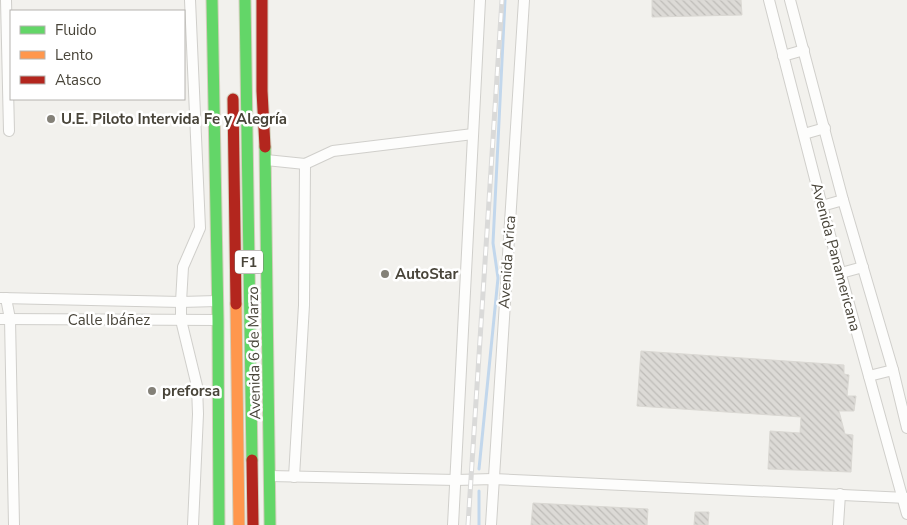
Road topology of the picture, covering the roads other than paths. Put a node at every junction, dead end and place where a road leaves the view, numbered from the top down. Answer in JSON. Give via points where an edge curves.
{"nodes":[{"id":1,"x":6,"y":0,"type":"edge"},
{"id":2,"x":190,"y":0,"type":"edge"},
{"id":3,"x":212,"y":0,"type":"edge"},
{"id":4,"x":244,"y":0,"type":"edge"},
{"id":5,"x":262,"y":0,"type":"edge"},
{"id":6,"x":480,"y":0,"type":"edge"},
{"id":7,"x":524,"y":0,"type":"edge"},
{"id":8,"x":769,"y":0,"type":"edge"},
{"id":9,"x":790,"y":0,"type":"edge"},
{"id":10,"x":804,"y":50,"type":"junction"},
{"id":11,"x":783,"y":56,"type":"junction"},
{"id":12,"x":233,"y":86,"type":"dead end"},
{"id":13,"x":825,"y":128,"type":"junction"},
{"id":14,"x":9,"y":130,"type":"dead end"},
{"id":15,"x":473,"y":134,"type":"junction"},
{"id":16,"x":804,"y":134,"type":"junction"},
{"id":17,"x":266,"y":160,"type":"junction"},
{"id":18,"x":305,"y":164,"type":"junction"},
{"id":19,"x":843,"y":200,"type":"junction"},
{"id":20,"x":822,"y":206,"type":"junction"},
{"id":21,"x":863,"y":267,"type":"junction"},
{"id":22,"x":841,"y":273,"type":"junction"},
{"id":23,"x":3,"y":298,"type":"edge"},
{"id":24,"x":217,"y":301,"type":"junction"},
{"id":25,"x":181,"y":302,"type":"junction"},
{"id":26,"x":5,"y":319,"type":"edge"},
{"id":27,"x":181,"y":320,"type":"junction"},
{"id":28,"x":218,"y":320,"type":"junction"},
{"id":29,"x":893,"y":370,"type":"junction"},
{"id":30,"x":869,"y":376,"type":"junction"},
{"id":31,"x":907,"y":428,"type":"edge"},
{"id":32,"x":270,"y":476,"type":"junction"},
{"id":33,"x":294,"y":477,"type":"junction"},
{"id":34,"x":493,"y":479,"type":"junction"},
{"id":35,"x":456,"y":480,"type":"junction"},
{"id":36,"x":238,"y":494,"type":"junction"},
{"id":37,"x":840,"y":494,"type":"junction"},
{"id":38,"x":905,"y":497,"type":"edge"},
{"id":39,"x":907,"y":514,"type":"edge"},
{"id":40,"x":14,"y":525,"type":"edge"},
{"id":41,"x":193,"y":525,"type":"edge"},
{"id":42,"x":219,"y":525,"type":"edge"},
{"id":43,"x":226,"y":525,"type":"edge"},
{"id":44,"x":239,"y":525,"type":"edge"},
{"id":45,"x":253,"y":525,"type":"edge"},
{"id":46,"x":270,"y":525,"type":"edge"},
{"id":47,"x":453,"y":525,"type":"edge"},
{"id":48,"x":491,"y":525,"type":"edge"},
{"id":49,"x":838,"y":525,"type":"edge"}],
"edges":[{"from":1,"to":14,"type":"street"},
{"from":2,"to":25,"type":"street","via":[[200,228],[183,267]]},
{"from":3,"to":24,"type":"main road"},
{"from":4,"to":45,"type":"main road","name":"Avenida 6 de Marzo","number":"F1"},
{"from":5,"to":17,"type":"main road","name":"Avenida 6 de Marzo"},
{"from":6,"to":15,"type":"street"},
{"from":7,"to":34,"type":"street","name":"Avenida Arica"},
{"from":8,"to":11,"type":"street","name":"Avenida Panamericana"},
{"from":9,"to":10,"type":"street","name":"Avenida Panamericana"},
{"from":10,"to":11,"type":"street"},
{"from":10,"to":13,"type":"street","name":"Avenida Panamericana"},
{"from":11,"to":16,"type":"street","name":"Avenida Panamericana"},
{"from":12,"to":36,"type":"main road","name":"Avenida 6 de Marzo","number":"F1"},
{"from":13,"to":16,"type":"street"},
{"from":13,"to":19,"type":"street","name":"Avenida Panamericana"},
{"from":15,"to":18,"type":"street","via":[[333,151]]},
{"from":15,"to":35,"type":"street"},
{"from":16,"to":20,"type":"street","name":"Avenida Panamericana"},
{"from":17,"to":18,"type":"street"},
{"from":17,"to":32,"type":"main road","name":"Avenida 6 de Marzo"},
{"from":18,"to":33,"type":"street","via":[[304,305]]},
{"from":19,"to":20,"type":"street"},
{"from":19,"to":21,"type":"street","name":"Avenida Panamericana"},
{"from":20,"to":22,"type":"street","name":"Avenida Panamericana"},
{"from":21,"to":22,"type":"street"},
{"from":21,"to":29,"type":"street","name":"Avenida Panamericana"},
{"from":22,"to":30,"type":"street","name":"Avenida Panamericana"},
{"from":23,"to":25,"type":"street","name":"Calle Ibáñez"},
{"from":23,"to":26,"type":"street"},
{"from":24,"to":25,"type":"street","name":"Calle Ibáñez"},
{"from":24,"to":28,"type":"main road"},
{"from":25,"to":27,"type":"street"},
{"from":26,"to":27,"type":"street","name":"Calle Ibáñez"},
{"from":26,"to":40,"type":"street"},
{"from":27,"to":28,"type":"street","name":"Calle Ibáñez"},
{"from":27,"to":41,"type":"street","via":[[197,386]]},
{"from":28,"to":42,"type":"main road"},
{"from":29,"to":30,"type":"street"},
{"from":29,"to":31,"type":"street","name":"Avenida Panamericana"},
{"from":30,"to":38,"type":"street","name":"Avenida Panamericana"},
{"from":32,"to":33,"type":"street"},
{"from":32,"to":46,"type":"main road","name":"Avenida 6 de Marzo"},
{"from":33,"to":35,"type":"street"},
{"from":34,"to":35,"type":"street"},
{"from":34,"to":37,"type":"street"},
{"from":34,"to":48,"type":"street","name":"Avenida Arica"},
{"from":35,"to":47,"type":"street"},
{"from":36,"to":43,"type":"main road"},
{"from":36,"to":44,"type":"main road","name":"Avenida 6 de Marzo","number":"F1"},
{"from":37,"to":38,"type":"street"},
{"from":37,"to":49,"type":"street"},
{"from":38,"to":39,"type":"street","name":"Avenida Panamericana"}]}
